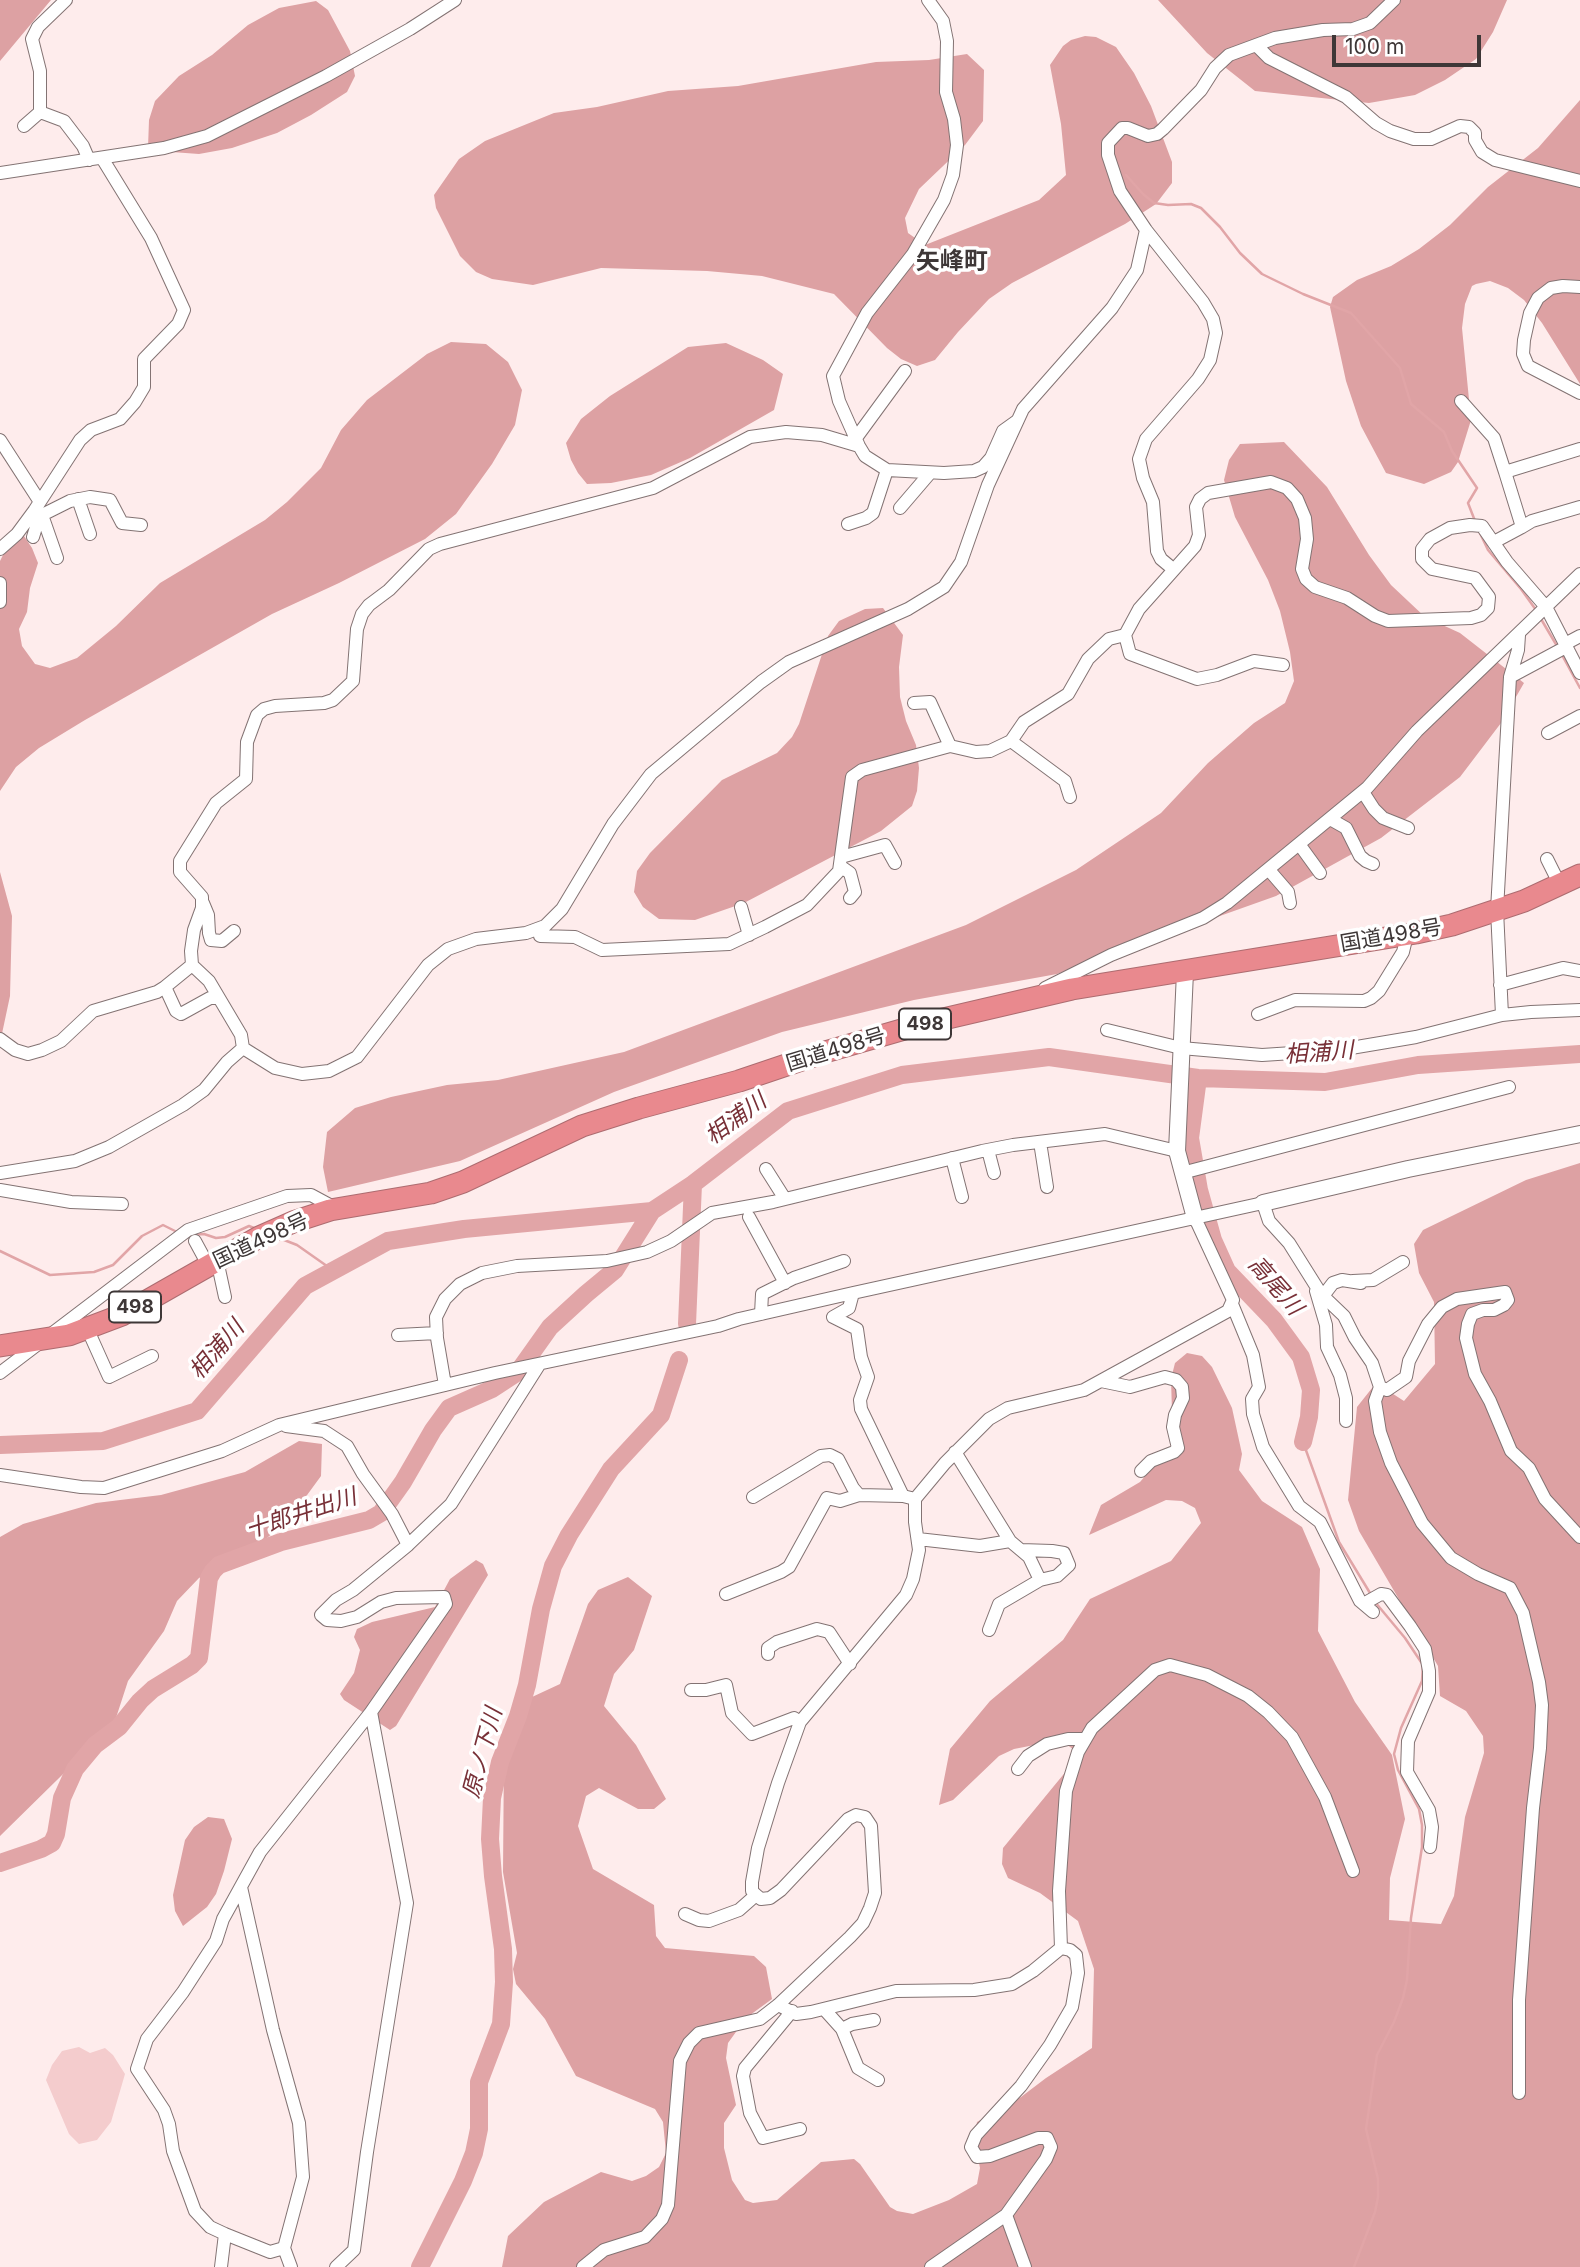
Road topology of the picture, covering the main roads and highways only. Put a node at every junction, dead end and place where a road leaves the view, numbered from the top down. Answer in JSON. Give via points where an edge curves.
{"nodes":[{"id":1,"x":1580,"y":875,"type":"edge"},
{"id":2,"x":0,"y":1346,"type":"edge"}],
"edges":[{"from":1,"to":2,"type":"highway","name":"国道498号","number":"498","via":[[1524,901],[1452,925],[1072,989],[868,1039],[739,1082],[582,1126],[431,1193],[337,1209],[285,1225],[122,1315],[45,1340]]}]}
